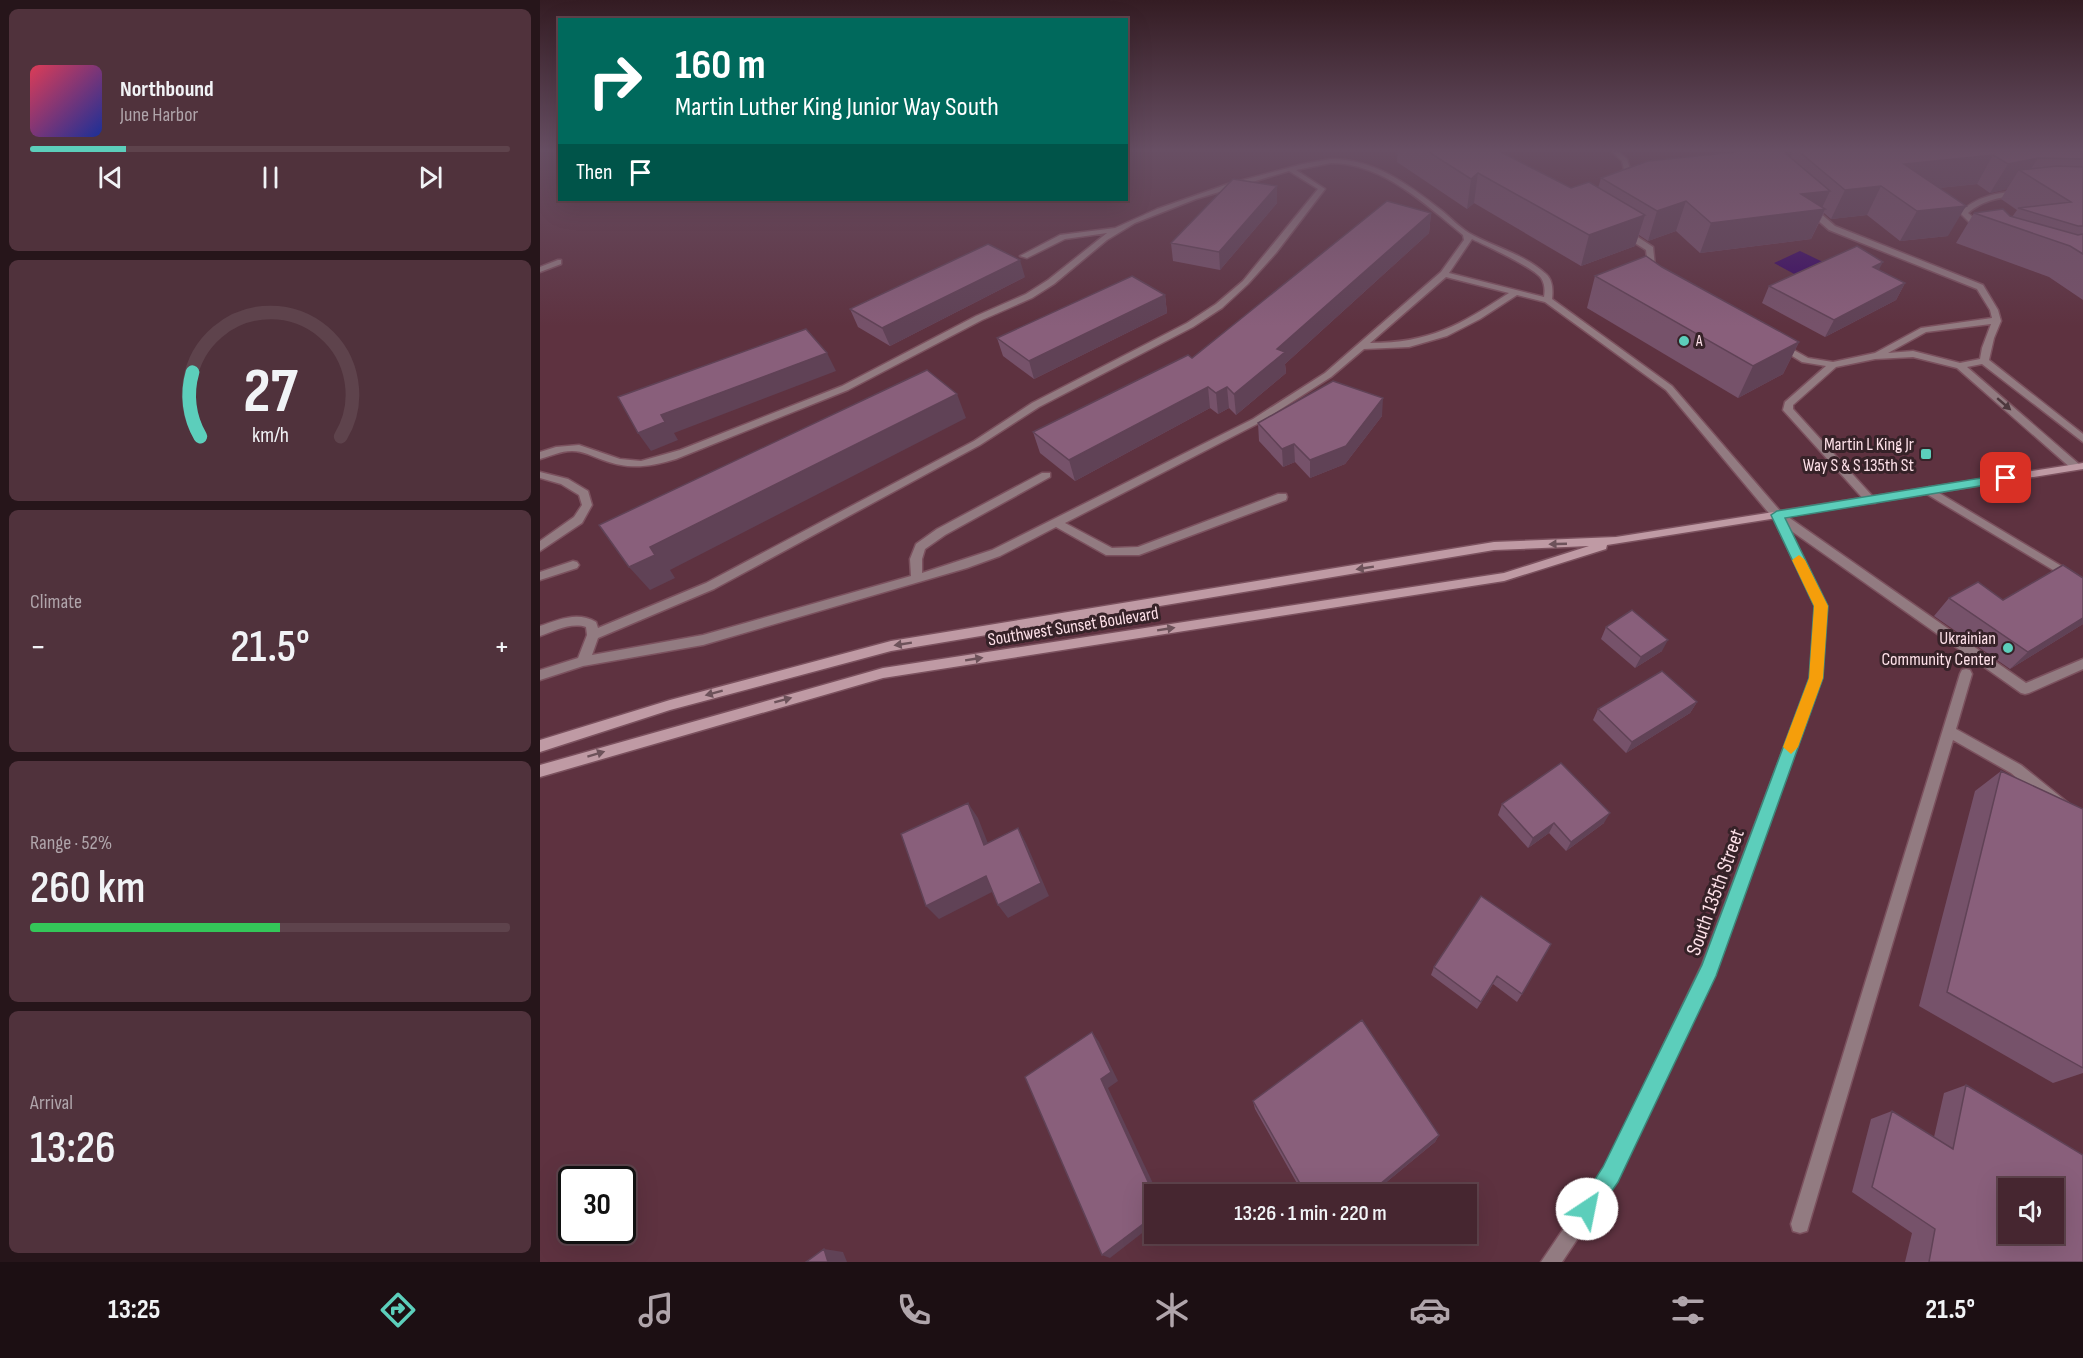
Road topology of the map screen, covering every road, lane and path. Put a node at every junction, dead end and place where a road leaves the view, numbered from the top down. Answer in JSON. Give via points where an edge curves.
{"nodes":[{"id":1,"x":1167,"y":208,"type":"edge"},
{"id":2,"x":1306,"y":208,"type":"edge"},
{"id":3,"x":1431,"y":208,"type":"edge"},
{"id":4,"x":1809,"y":208,"type":"edge"},
{"id":5,"x":1969,"y":208,"type":"edge"},
{"id":6,"x":1611,"y":224,"type":"edge"},
{"id":7,"x":1116,"y":230,"type":"junction"},
{"id":8,"x":1466,"y":234,"type":"junction"},
{"id":9,"x":1988,"y":235,"type":"edge"},
{"id":10,"x":1024,"y":256,"type":"dead end"},
{"id":11,"x":558,"y":262,"type":"dead end"},
{"id":12,"x":540,"y":270,"type":"edge"},
{"id":13,"x":1444,"y":274,"type":"junction"},
{"id":14,"x":1663,"y":282,"type":"edge"},
{"id":15,"x":1516,"y":292,"type":"junction"},
{"id":16,"x":1548,"y":300,"type":"junction"},
{"id":17,"x":1997,"y":321,"type":"junction"},
{"id":18,"x":1775,"y":343,"type":"edge"},
{"id":19,"x":1362,"y":346,"type":"junction"},
{"id":20,"x":1875,"y":356,"type":"junction"},
{"id":21,"x":1984,"y":361,"type":"junction"},
{"id":22,"x":1833,"y":365,"type":"junction"},
{"id":23,"x":1960,"y":366,"type":"junction"},
{"id":24,"x":2083,"y":439,"type":"edge"},
{"id":25,"x":540,"y":456,"type":"edge"},
{"id":26,"x":2080,"y":467,"type":"edge"},
{"id":27,"x":540,"y":475,"type":"edge"},
{"id":28,"x":1046,"y":475,"type":"dead end"},
{"id":29,"x":1929,"y":491,"type":"junction"},
{"id":30,"x":1282,"y":497,"type":"dead end"},
{"id":31,"x":1871,"y":500,"type":"junction"},
{"id":32,"x":1777,"y":515,"type":"junction"},
{"id":33,"x":1057,"y":523,"type":"junction"},
{"id":34,"x":1616,"y":541,"type":"junction"},
{"id":35,"x":540,"y":547,"type":"edge"},
{"id":36,"x":573,"y":565,"type":"dead end"},
{"id":37,"x":540,"y":576,"type":"edge"},
{"id":38,"x":917,"y":578,"type":"junction"},
{"id":39,"x":2083,"y":584,"type":"edge"},
{"id":40,"x":540,"y":632,"type":"edge"},
{"id":41,"x":592,"y":635,"type":"junction"},
{"id":42,"x":583,"y":661,"type":"junction"},
{"id":43,"x":2083,"y":664,"type":"edge"},
{"id":44,"x":1966,"y":674,"type":"dead end"},
{"id":45,"x":540,"y":675,"type":"edge"},
{"id":46,"x":1950,"y":732,"type":"junction"},
{"id":47,"x":540,"y":746,"type":"edge"},
{"id":48,"x":540,"y":771,"type":"edge"},
{"id":49,"x":2083,"y":824,"type":"edge"},
{"id":50,"x":1800,"y":1224,"type":"dead end"},
{"id":51,"x":1551,"y":1262,"type":"edge"}],
"edges":[{"from":1,"to":7,"type":"street"},
{"from":2,"to":41,"type":"street","via":[[1242,286],[1219,306],[1104,371],[1060,389],[1005,421],[977,443],[710,586]]},
{"from":3,"to":8,"type":"street"},
{"from":4,"to":17,"type":"street","via":[[1832,228],[1980,287],[1995,308]]},
{"from":5,"to":9,"type":"street","via":[[1964,213]]},
{"from":6,"to":14,"type":"street","via":[[1650,249],[1653,277]]},
{"from":7,"to":10,"type":"street","via":[[1063,237]]},
{"from":7,"to":25,"type":"street","via":[[1029,296],[861,380],[709,442],[635,465],[583,447],[566,447]]},
{"from":8,"to":13,"type":"street","via":[[1468,240]]},
{"from":8,"to":16,"type":"street","via":[[1506,252],[1544,276]]},
{"from":11,"to":12,"type":"street"},
{"from":13,"to":15,"type":"street"},
{"from":13,"to":19,"type":"street"},
{"from":15,"to":16,"type":"street"},
{"from":15,"to":19,"type":"street","via":[[1442,337],[1393,347]]},
{"from":16,"to":32,"type":"street","via":[[1669,388]]},
{"from":17,"to":20,"type":"street","via":[[1924,330]]},
{"from":17,"to":21,"type":"street","via":[[1986,343]]},
{"from":18,"to":22,"type":"street","via":[[1805,360]]},
{"from":19,"to":33,"type":"street","via":[[1328,375],[1256,421]]},
{"from":20,"to":22,"type":"street"},
{"from":20,"to":23,"type":"street","via":[[1913,354]]},
{"from":21,"to":23,"type":"street"},
{"from":21,"to":24,"type":"street"},
{"from":22,"to":31,"type":"street","via":[[1788,404],[1788,410]]},
{"from":23,"to":26,"type":"street","one_way":true},
{"from":26,"to":29,"type":"main road","name":"Southwest Sunset Boulevard"},
{"from":27,"to":35,"type":"street","via":[[564,481],[584,493],[587,505],[578,520]]},
{"from":28,"to":38,"type":"street","via":[[920,547]]},
{"from":29,"to":31,"type":"main road","name":"Southwest Sunset Boulevard"},
{"from":29,"to":39,"type":"street"},
{"from":30,"to":33,"type":"street","via":[[1139,551],[1110,552]]},
{"from":31,"to":32,"type":"main road","name":"Southwest Sunset Boulevard"},
{"from":32,"to":34,"type":"main road","name":"Southwest Sunset Boulevard"},
{"from":32,"to":43,"type":"street","via":[[2025,689]]},
{"from":32,"to":51,"type":"street","name":"South 135th Street","via":[[1821,606],[1816,678],[1709,969],[1610,1174]]},
{"from":33,"to":38,"type":"street","via":[[996,553]]},
{"from":34,"to":47,"type":"main road","name":"Southwest Sunset Boulevard","one_way":true,"via":[[1494,546],[891,646],[669,705]]},
{"from":48,"to":34,"type":"main road","name":"Southwest Sunset Boulevard","one_way":true,"via":[[883,673],[1504,577]]},
{"from":36,"to":37,"type":"street"},
{"from":38,"to":42,"type":"street","via":[[703,640]]},
{"from":40,"to":41,"type":"street","via":[[586,620],[592,625]]},
{"from":41,"to":42,"type":"street"},
{"from":42,"to":45,"type":"street"},
{"from":44,"to":46,"type":"street"},
{"from":46,"to":49,"type":"street","via":[[2016,769]]},
{"from":46,"to":50,"type":"street"}]}
